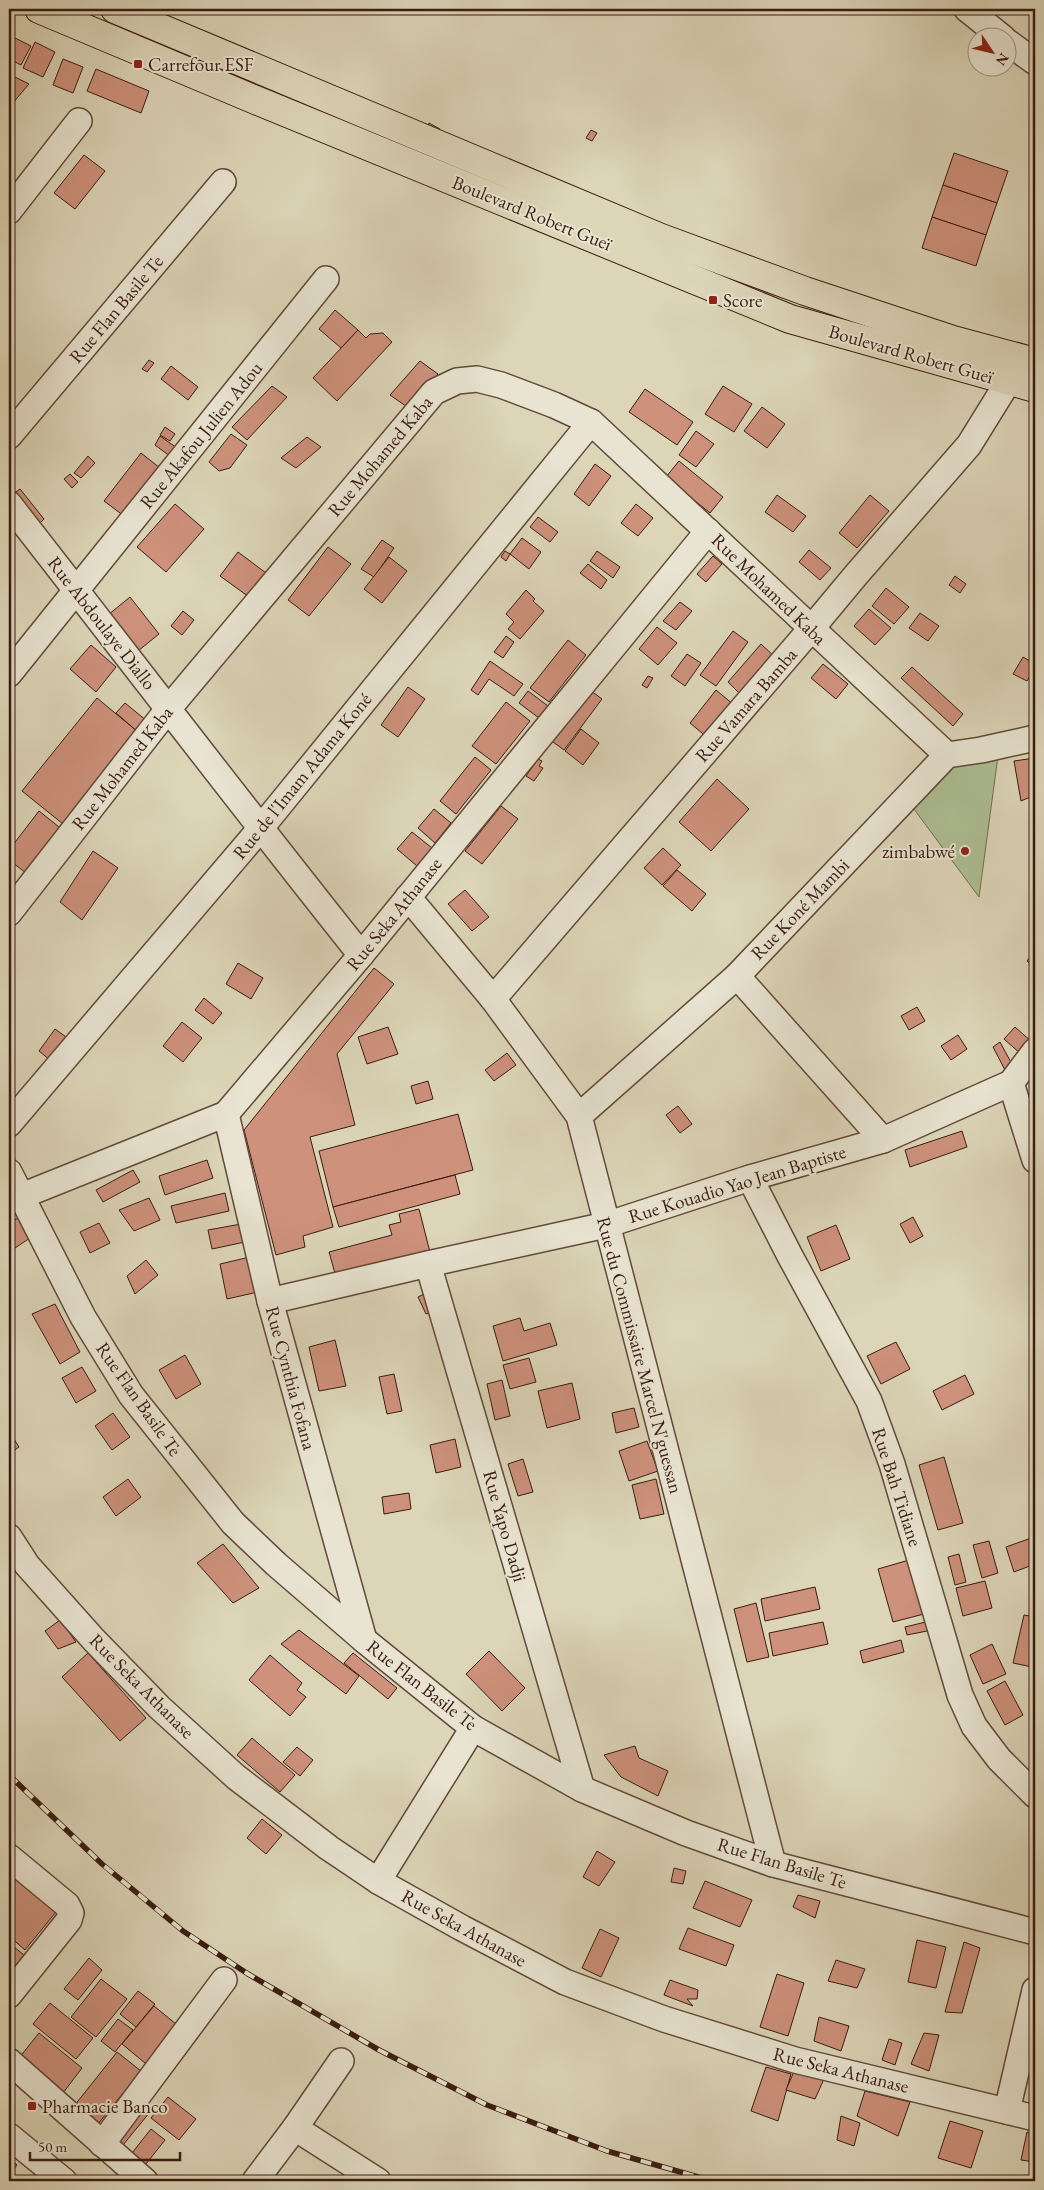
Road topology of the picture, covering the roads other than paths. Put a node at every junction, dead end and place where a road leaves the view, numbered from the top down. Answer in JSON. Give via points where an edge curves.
{"nodes":[{"id":1,"x":39,"y":9,"type":"edge"},
{"id":2,"x":114,"y":9,"type":"edge"},
{"id":3,"x":967,"y":9,"type":"edge"},
{"id":4,"x":991,"y":28,"type":"edge"},
{"id":5,"x":1016,"y":48,"type":"edge"},
{"id":6,"x":1035,"y":62,"type":"edge"},
{"id":7,"x":79,"y":121,"type":"dead end"},
{"id":8,"x":223,"y":182,"type":"dead end"},
{"id":9,"x":9,"y":211,"type":"edge"},
{"id":10,"x":326,"y":279,"type":"dead end"},
{"id":11,"x":1035,"y":362,"type":"edge"},
{"id":12,"x":1008,"y":382,"type":"junction"},
{"id":13,"x":1035,"y":388,"type":"edge"},
{"id":14,"x":591,"y":422,"type":"junction"},
{"id":15,"x":9,"y":436,"type":"edge"},
{"id":16,"x":9,"y":504,"type":"edge"},
{"id":17,"x":708,"y":531,"type":"junction"},
{"id":18,"x":77,"y":591,"type":"junction"},
{"id":19,"x":811,"y":629,"type":"junction"},
{"id":20,"x":9,"y":674,"type":"edge"},
{"id":21,"x":169,"y":708,"type":"junction"},
{"id":22,"x":1035,"y":738,"type":"edge"},
{"id":23,"x":947,"y":755,"type":"junction"},
{"id":24,"x":260,"y":829,"type":"junction"},
{"id":25,"x":408,"y":897,"type":"junction"},
{"id":26,"x":9,"y":913,"type":"edge"},
{"id":27,"x":361,"y":955,"type":"junction"},
{"id":28,"x":737,"y":976,"type":"junction"},
{"id":29,"x":493,"y":999,"type":"junction"},
{"id":30,"x":1035,"y":1051,"type":"edge"},
{"id":31,"x":1011,"y":1083,"type":"junction"},
{"id":32,"x":226,"y":1114,"type":"junction"},
{"id":33,"x":579,"y":1116,"type":"junction"},
{"id":34,"x":9,"y":1124,"type":"edge"},
{"id":35,"x":883,"y":1140,"type":"junction"},
{"id":36,"x":1035,"y":1160,"type":"edge"},
{"id":37,"x":9,"y":1172,"type":"edge"},
{"id":38,"x":750,"y":1178,"type":"junction"},
{"id":39,"x":15,"y":1198,"type":"edge"},
{"id":40,"x":606,"y":1225,"type":"junction"},
{"id":41,"x":428,"y":1264,"type":"junction"},
{"id":42,"x":270,"y":1301,"type":"junction"},
{"id":43,"x":9,"y":1537,"type":"edge"},
{"id":44,"x":364,"y":1640,"type":"junction"},
{"id":45,"x":473,"y":1728,"type":"junction"},
{"id":46,"x":582,"y":1789,"type":"junction"},
{"id":47,"x":1035,"y":1795,"type":"edge"},
{"id":48,"x":9,"y":1857,"type":"edge"},
{"id":49,"x":773,"y":1864,"type":"junction"},
{"id":50,"x":378,"y":1881,"type":"junction"},
{"id":51,"x":1035,"y":1932,"type":"edge"},
{"id":52,"x":224,"y":1980,"type":"dead end"},
{"id":53,"x":1035,"y":1990,"type":"edge"},
{"id":54,"x":9,"y":1995,"type":"edge"},
{"id":55,"x":9,"y":2061,"type":"edge"},
{"id":56,"x":341,"y":2061,"type":"dead end"},
{"id":57,"x":1007,"y":2111,"type":"junction"},
{"id":58,"x":1035,"y":2118,"type":"edge"},
{"id":59,"x":295,"y":2128,"type":"junction"},
{"id":60,"x":9,"y":2136,"type":"edge"},
{"id":61,"x":102,"y":2144,"type":"junction"},
{"id":62,"x":136,"y":2179,"type":"edge"},
{"id":63,"x":64,"y":2181,"type":"edge"},
{"id":64,"x":255,"y":2181,"type":"edge"},
{"id":65,"x":378,"y":2181,"type":"edge"}],
"edges":[{"from":1,"to":12,"type":"main road","name":"Boulevard Robert Gueï","via":[[790,319]]},
{"from":2,"to":11,"type":"main road","name":"Boulevard Robert Gueï","via":[[661,238],[814,294],[953,340]]},
{"from":3,"to":4,"type":"street"},
{"from":5,"to":6,"type":"street"},
{"from":7,"to":9,"type":"street"},
{"from":8,"to":15,"type":"street","name":"Rue Flan Basile Te"},
{"from":10,"to":18,"type":"street","name":"Rue Akafou Julien Adou"},
{"from":12,"to":13,"type":"main road","name":"Boulevard Robert Gueï"},
{"from":12,"to":19,"type":"street","name":"Rue Vamara Bamba","via":[[969,445]]},
{"from":14,"to":17,"type":"street","name":"Rue Mohamed Kaba"},
{"from":14,"to":21,"type":"street","name":"Rue Mohamed Kaba","via":[[545,401],[477,379],[457,381],[434,392]]},
{"from":14,"to":24,"type":"street","name":"Rue de l'Imam Adama Koné"},
{"from":16,"to":18,"type":"street","name":"Rue Abdoulaye Diallo"},
{"from":17,"to":19,"type":"street","name":"Rue Mohamed Kaba"},
{"from":17,"to":25,"type":"street","name":"Rue Seka Athanase"},
{"from":18,"to":20,"type":"street","name":"Rue Akafou Julien Adou"},
{"from":18,"to":21,"type":"street","name":"Rue Abdoulaye Diallo"},
{"from":19,"to":23,"type":"street","name":"Rue Mohamed Kaba"},
{"from":19,"to":29,"type":"street","name":"Rue Vamara Bamba"},
{"from":21,"to":24,"type":"street","name":"Rue Abdoulaye Diallo"},
{"from":21,"to":26,"type":"street","name":"Rue Mohamed Kaba"},
{"from":22,"to":23,"type":"street"},
{"from":23,"to":28,"type":"street","name":"Rue Koné Mambi"},
{"from":24,"to":27,"type":"street","name":"Rue Abdoulaye Diallo"},
{"from":24,"to":34,"type":"street","name":"Rue de l'Imam Adama Koné"},
{"from":25,"to":27,"type":"street","name":"Rue Seka Athanase"},
{"from":25,"to":29,"type":"street","name":"Rue du Commissaire Marcel N'guessan"},
{"from":27,"to":32,"type":"street","name":"Rue Seka Athanase"},
{"from":28,"to":33,"type":"street","name":"Rue Koné Mambi"},
{"from":28,"to":35,"type":"street"},
{"from":29,"to":33,"type":"street","name":"Rue du Commissaire Marcel N'guessan"},
{"from":30,"to":31,"type":"street","name":"Rue Kouadio Yao Jean Baptiste"},
{"from":31,"to":35,"type":"street","name":"Rue Kouadio Yao Jean Baptiste"},
{"from":31,"to":36,"type":"street"},
{"from":32,"to":39,"type":"street","name":"Rue Seka Athanase"},
{"from":32,"to":42,"type":"street","name":"Rue Cynthia Fofana"},
{"from":33,"to":40,"type":"street","name":"Rue du Commissaire Marcel N'guessan"},
{"from":35,"to":38,"type":"street","name":"Rue Kouadio Yao Jean Baptiste"},
{"from":37,"to":39,"type":"street","name":"Rue Flan Basile Te"},
{"from":38,"to":40,"type":"street","name":"Rue Kouadio Yao Jean Baptiste"},
{"from":38,"to":47,"type":"street","name":"Rue Bah Tidiane","via":[[868,1401],[892,1464],[960,1695],[974,1726],[999,1759]]},
{"from":39,"to":44,"type":"street","name":"Rue Flan Basile Te","via":[[131,1395],[163,1438],[233,1523]]},
{"from":40,"to":41,"type":"street","name":"Rue Kouadio Yao Jean Baptiste"},
{"from":40,"to":49,"type":"street","name":"Rue du Commissaire Marcel N'guessan"},
{"from":41,"to":42,"type":"street","name":"Rue Kouadio Yao Jean Baptiste"},
{"from":41,"to":46,"type":"street","name":"Rue Yapo Dadji"},
{"from":42,"to":44,"type":"street","name":"Rue Cynthia Fofana"},
{"from":43,"to":50,"type":"street","name":"Rue Seka Athanase","via":[[27,1565],[159,1707],[236,1777]]},
{"from":44,"to":45,"type":"street","name":"Rue Flan Basile Te"},
{"from":45,"to":46,"type":"street","name":"Rue Flan Basile Te"},
{"from":45,"to":50,"type":"street"},
{"from":46,"to":49,"type":"street","name":"Rue Flan Basile Te","via":[[686,1833]]},
{"from":48,"to":54,"type":"street","via":[[67,1905],[71,1913],[69,1920]]},
{"from":49,"to":51,"type":"street","name":"Rue Flan Basile Te"},
{"from":50,"to":57,"type":"street","name":"Rue Seka Athanase","via":[[565,1982],[655,2015],[795,2060]]},
{"from":52,"to":61,"type":"street"},
{"from":53,"to":57,"type":"street"},
{"from":55,"to":61,"type":"street"},
{"from":56,"to":59,"type":"street"},
{"from":57,"to":58,"type":"street","name":"Rue Seka Athanase"},
{"from":59,"to":64,"type":"street"},
{"from":59,"to":65,"type":"street"},
{"from":60,"to":63,"type":"street"},
{"from":61,"to":62,"type":"street"}]}
